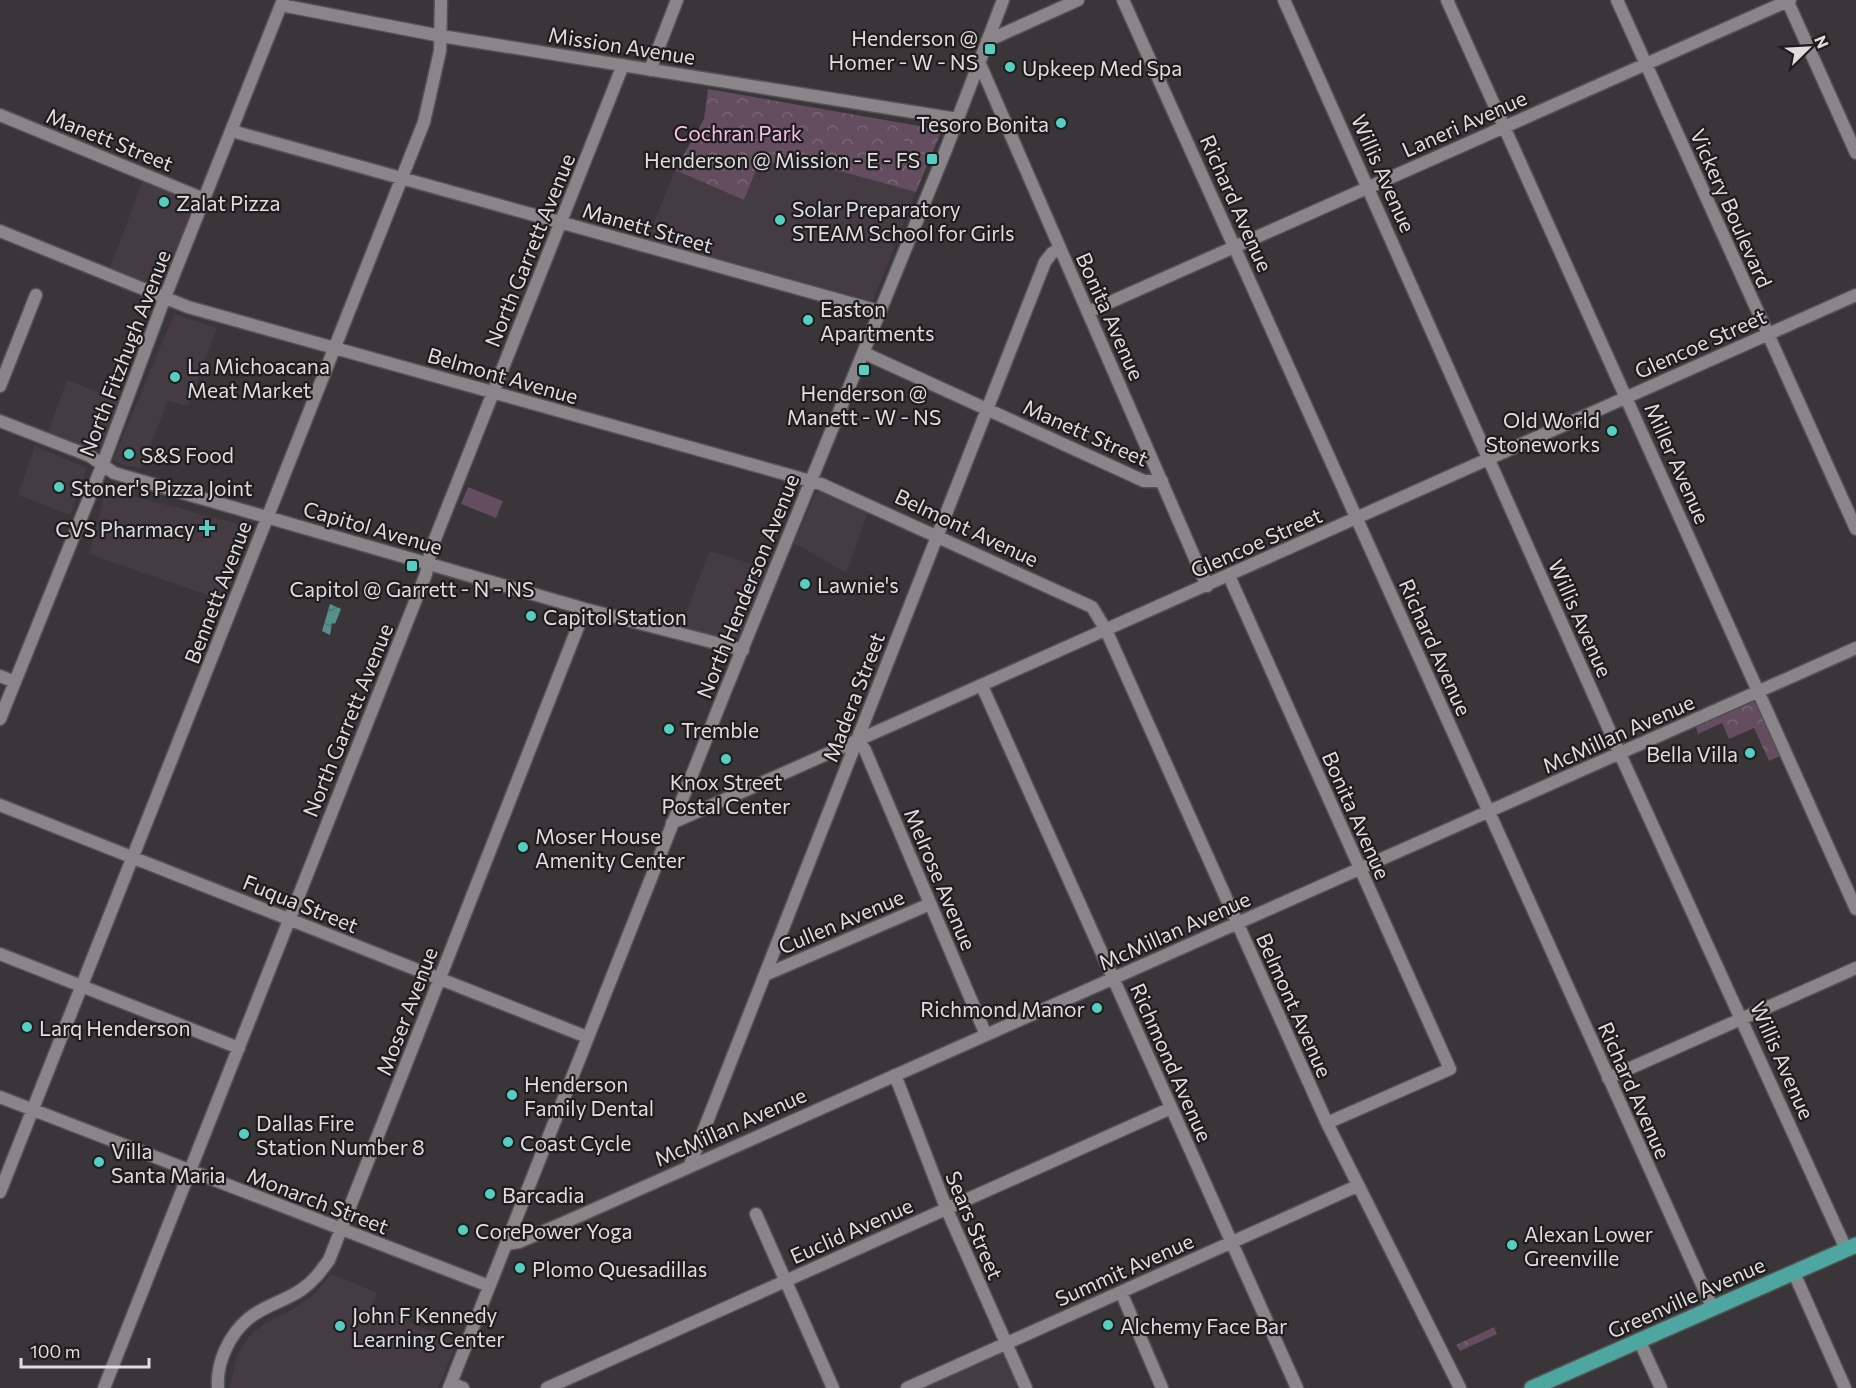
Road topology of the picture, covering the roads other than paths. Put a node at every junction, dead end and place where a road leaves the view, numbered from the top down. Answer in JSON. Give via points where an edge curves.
{"nodes":[{"id":1,"x":441,"y":0,"type":"edge"},
{"id":2,"x":677,"y":0,"type":"edge"},
{"id":3,"x":998,"y":0,"type":"edge"},
{"id":4,"x":1003,"y":0,"type":"edge"},
{"id":5,"x":1078,"y":0,"type":"edge"},
{"id":6,"x":1123,"y":0,"type":"edge"},
{"id":7,"x":1284,"y":0,"type":"edge"},
{"id":8,"x":1447,"y":0,"type":"edge"},
{"id":9,"x":1617,"y":0,"type":"edge"},
{"id":10,"x":1788,"y":0,"type":"edge"},
{"id":11,"x":282,"y":3,"type":"edge"},
{"id":12,"x":441,"y":36,"type":"junction"},
{"id":13,"x":987,"y":41,"type":"junction"},
{"id":14,"x":979,"y":62,"type":"junction"},
{"id":15,"x":1646,"y":63,"type":"junction"},
{"id":16,"x":623,"y":65,"type":"junction"},
{"id":17,"x":650,"y":70,"type":"junction"},
{"id":18,"x":0,"y":115,"type":"edge"},
{"id":19,"x":957,"y":119,"type":"junction"},
{"id":20,"x":1505,"y":127,"type":"junction"},
{"id":21,"x":232,"y":131,"type":"junction"},
{"id":22,"x":1856,"y":153,"type":"edge"},
{"id":23,"x":403,"y":179,"type":"junction"},
{"id":24,"x":1369,"y":187,"type":"junction"},
{"id":25,"x":204,"y":199,"type":"junction"},
{"id":26,"x":561,"y":223,"type":"junction"},
{"id":27,"x":0,"y":231,"type":"edge"},
{"id":28,"x":1235,"y":246,"type":"junction"},
{"id":29,"x":1060,"y":249,"type":"junction"},
{"id":30,"x":36,"y":295,"type":"dead end"},
{"id":31,"x":1856,"y":295,"type":"edge"},
{"id":32,"x":165,"y":297,"type":"junction"},
{"id":33,"x":879,"y":311,"type":"junction"},
{"id":34,"x":1088,"y":312,"type":"junction"},
{"id":35,"x":1767,"y":334,"type":"junction"},
{"id":36,"x":333,"y":348,"type":"junction"},
{"id":37,"x":864,"y":353,"type":"junction"},
{"id":38,"x":0,"y":386,"type":"edge"},
{"id":39,"x":493,"y":393,"type":"junction"},
{"id":40,"x":1627,"y":397,"type":"junction"},
{"id":41,"x":987,"y":409,"type":"junction"},
{"id":42,"x":0,"y":421,"type":"edge"},
{"id":43,"x":1490,"y":459,"type":"junction"},
{"id":44,"x":102,"y":466,"type":"junction"},
{"id":45,"x":1162,"y":481,"type":"junction"},
{"id":46,"x":810,"y":482,"type":"junction"},
{"id":47,"x":267,"y":516,"type":"junction"},
{"id":48,"x":1356,"y":518,"type":"junction"},
{"id":49,"x":1856,"y":529,"type":"edge"},
{"id":50,"x":936,"y":535,"type":"junction"},
{"id":51,"x":429,"y":563,"type":"junction"},
{"id":52,"x":1229,"y":576,"type":"junction"},
{"id":53,"x":1207,"y":586,"type":"junction"},
{"id":54,"x":585,"y":609,"type":"junction"},
{"id":55,"x":1106,"y":630,"type":"junction"},
{"id":56,"x":1856,"y":648,"type":"edge"},
{"id":57,"x":743,"y":650,"type":"junction"},
{"id":58,"x":0,"y":676,"type":"edge"},
{"id":59,"x":15,"y":682,"type":"junction"},
{"id":60,"x":982,"y":686,"type":"junction"},
{"id":61,"x":1759,"y":692,"type":"junction"},
{"id":62,"x":0,"y":719,"type":"edge"},
{"id":63,"x":858,"y":741,"type":"junction"},
{"id":64,"x":1620,"y":754,"type":"junction"},
{"id":65,"x":0,"y":805,"type":"edge"},
{"id":66,"x":1489,"y":812,"type":"junction"},
{"id":67,"x":672,"y":823,"type":"junction"},
{"id":68,"x":133,"y":859,"type":"junction"},
{"id":69,"x":1360,"y":869,"type":"junction"},
{"id":70,"x":930,"y":904,"type":"junction"},
{"id":71,"x":1856,"y":909,"type":"edge"},
{"id":72,"x":290,"y":920,"type":"junction"},
{"id":73,"x":1237,"y":923,"type":"junction"},
{"id":74,"x":0,"y":954,"type":"edge"},
{"id":75,"x":1856,"y":968,"type":"edge"},
{"id":76,"x":767,"y":975,"type":"junction"},
{"id":77,"x":1112,"y":978,"type":"junction"},
{"id":78,"x":439,"y":979,"type":"junction"},
{"id":79,"x":81,"y":985,"type":"junction"},
{"id":80,"x":1743,"y":1018,"type":"junction"},
{"id":81,"x":986,"y":1035,"type":"junction"},
{"id":82,"x":587,"y":1037,"type":"junction"},
{"id":83,"x":239,"y":1048,"type":"junction"},
{"id":84,"x":895,"y":1075,"type":"junction"},
{"id":85,"x":1608,"y":1078,"type":"junction"},
{"id":86,"x":0,"y":1097,"type":"edge"},
{"id":87,"x":1171,"y":1108,"type":"junction"},
{"id":88,"x":32,"y":1109,"type":"junction"},
{"id":89,"x":1327,"y":1123,"type":"junction"},
{"id":90,"x":690,"y":1165,"type":"junction"},
{"id":91,"x":190,"y":1171,"type":"junction"},
{"id":92,"x":1357,"y":1186,"type":"junction"},
{"id":93,"x":0,"y":1192,"type":"edge"},
{"id":94,"x":946,"y":1210,"type":"junction"},
{"id":95,"x":756,"y":1214,"type":"dead end"},
{"id":96,"x":340,"y":1229,"type":"junction"},
{"id":97,"x":1232,"y":1242,"type":"junction"},
{"id":98,"x":507,"y":1244,"type":"junction"},
{"id":99,"x":1851,"y":1247,"type":"edge"},
{"id":100,"x":1794,"y":1273,"type":"junction"},
{"id":101,"x":785,"y":1281,"type":"junction"},
{"id":102,"x":489,"y":1286,"type":"junction"},
{"id":103,"x":1121,"y":1292,"type":"junction"},
{"id":104,"x":1713,"y":1309,"type":"junction"},
{"id":105,"x":1639,"y":1340,"type":"junction"},
{"id":106,"x":1006,"y":1344,"type":"junction"},
{"id":107,"x":450,"y":1385,"type":"edge"},
{"id":108,"x":104,"y":1388,"type":"edge"},
{"id":109,"x":218,"y":1388,"type":"edge"},
{"id":110,"x":463,"y":1388,"type":"edge"},
{"id":111,"x":547,"y":1388,"type":"edge"},
{"id":112,"x":833,"y":1388,"type":"edge"},
{"id":113,"x":907,"y":1388,"type":"edge"},
{"id":114,"x":1026,"y":1388,"type":"edge"},
{"id":115,"x":1162,"y":1388,"type":"edge"},
{"id":116,"x":1297,"y":1388,"type":"edge"},
{"id":117,"x":1460,"y":1388,"type":"edge"},
{"id":118,"x":1532,"y":1388,"type":"edge"},
{"id":119,"x":1661,"y":1388,"type":"edge"},
{"id":120,"x":1845,"y":1388,"type":"edge"}],
"edges":[{"from":1,"to":12,"type":"street","name":"Bennett Avenue"},
{"from":2,"to":17,"type":"street"},
{"from":3,"to":4,"type":"street"},
{"from":4,"to":13,"type":"street","name":"North Henderson Avenue"},
{"from":5,"to":13,"type":"street"},
{"from":6,"to":28,"type":"street","name":"Richard Avenue"},
{"from":7,"to":24,"type":"street","name":"Willis Avenue"},
{"from":8,"to":20,"type":"street","name":"Miller Avenue"},
{"from":9,"to":15,"type":"street","name":"Vickery Boulevard"},
{"from":10,"to":15,"type":"street","name":"Laneri Avenue"},
{"from":10,"to":22,"type":"street"},
{"from":11,"to":12,"type":"street","name":"Mission Avenue"},
{"from":11,"to":21,"type":"street","name":"North Fitzhugh Avenue"},
{"from":12,"to":16,"type":"street","name":"Mission Avenue"},
{"from":12,"to":23,"type":"street","name":"Bennett Avenue","via":[[432,95]]},
{"from":13,"to":14,"type":"street","name":"North Henderson Avenue"},
{"from":14,"to":19,"type":"street","name":"North Henderson Avenue"},
{"from":14,"to":29,"type":"street","name":"Bonita Avenue"},
{"from":15,"to":20,"type":"street","name":"Laneri Avenue"},
{"from":15,"to":35,"type":"street","name":"Vickery Boulevard"},
{"from":16,"to":17,"type":"street","name":"Mission Avenue"},
{"from":16,"to":26,"type":"street","name":"North Garrett Avenue"},
{"from":17,"to":19,"type":"street","name":"Mission Avenue"},
{"from":18,"to":25,"type":"street","name":"Manett Street"},
{"from":19,"to":33,"type":"street","name":"North Henderson Avenue"},
{"from":20,"to":24,"type":"street","name":"Laneri Avenue"},
{"from":20,"to":40,"type":"street","name":"Miller Avenue"},
{"from":21,"to":23,"type":"street","name":"Manett Street"},
{"from":21,"to":25,"type":"street","name":"North Fitzhugh Avenue"},
{"from":23,"to":26,"type":"street","name":"Manett Street"},
{"from":23,"to":36,"type":"street","name":"Bennett Avenue"},
{"from":24,"to":28,"type":"street","name":"Laneri Avenue"},
{"from":24,"to":43,"type":"street","name":"Willis Avenue"},
{"from":25,"to":32,"type":"street","name":"North Fitzhugh Avenue"},
{"from":26,"to":33,"type":"street","name":"Manett Street"},
{"from":26,"to":39,"type":"street","name":"North Garrett Avenue"},
{"from":27,"to":32,"type":"street","name":"Belmont Avenue"},
{"from":28,"to":34,"type":"street","name":"Laneri Avenue"},
{"from":28,"to":48,"type":"street","name":"Richard Avenue"},
{"from":29,"to":34,"type":"street","name":"Bonita Avenue"},
{"from":29,"to":41,"type":"street","name":"Madera Street","via":[[1045,262]]},
{"from":30,"to":38,"type":"street"},
{"from":31,"to":35,"type":"street","name":"Glencoe Street"},
{"from":32,"to":36,"type":"street","name":"Belmont Avenue"},
{"from":32,"to":44,"type":"street","name":"North Fitzhugh Avenue"},
{"from":33,"to":37,"type":"street","name":"North Henderson Avenue"},
{"from":34,"to":45,"type":"street","name":"Bonita Avenue"},
{"from":35,"to":40,"type":"street","name":"Glencoe Street"},
{"from":35,"to":49,"type":"street","name":"Vickery Boulevard"},
{"from":36,"to":39,"type":"street","name":"Belmont Avenue"},
{"from":36,"to":47,"type":"street","name":"Bennett Avenue"},
{"from":37,"to":41,"type":"street","name":"Manett Street"},
{"from":37,"to":46,"type":"street","name":"North Henderson Avenue"},
{"from":39,"to":46,"type":"street","name":"Belmont Avenue"},
{"from":39,"to":51,"type":"street","name":"North Garrett Avenue","via":[[431,549]]},
{"from":40,"to":43,"type":"street","name":"Glencoe Street"},
{"from":40,"to":61,"type":"street","name":"Miller Avenue"},
{"from":41,"to":45,"type":"street","name":"Manett Street","via":[[1144,482]]},
{"from":41,"to":50,"type":"street","name":"Madera Street"},
{"from":42,"to":44,"type":"street","name":"Capitol Avenue","via":[[90,456]]},
{"from":43,"to":48,"type":"street","name":"Glencoe Street"},
{"from":43,"to":64,"type":"street","name":"Willis Avenue"},
{"from":44,"to":47,"type":"street","name":"Capitol Avenue","via":[[114,473]]},
{"from":44,"to":59,"type":"street","name":"North Fitzhugh Avenue"},
{"from":45,"to":53,"type":"street","name":"Bonita Avenue"},
{"from":46,"to":50,"type":"street","name":"Belmont Avenue"},
{"from":46,"to":57,"type":"street","name":"North Henderson Avenue"},
{"from":47,"to":51,"type":"street","name":"Capitol Avenue"},
{"from":47,"to":68,"type":"street","name":"Bennett Avenue"},
{"from":48,"to":52,"type":"street","name":"Glencoe Street"},
{"from":48,"to":66,"type":"street","name":"Richard Avenue"},
{"from":50,"to":55,"type":"street","name":"Belmont Avenue","via":[[1092,607]]},
{"from":50,"to":63,"type":"street","name":"Madera Street"},
{"from":51,"to":54,"type":"street","name":"Capitol Avenue"},
{"from":51,"to":72,"type":"street","name":"North Garrett Avenue"},
{"from":52,"to":53,"type":"street","name":"Glencoe Street"},
{"from":52,"to":69,"type":"street","name":"Bonita Avenue"},
{"from":53,"to":55,"type":"street","name":"Glencoe Street"},
{"from":54,"to":57,"type":"street","name":"Capitol Avenue"},
{"from":54,"to":78,"type":"street","name":"Moser Avenue"},
{"from":55,"to":60,"type":"street","name":"Glencoe Street"},
{"from":55,"to":73,"type":"street","name":"Belmont Avenue"},
{"from":56,"to":61,"type":"street","name":"McMillan Avenue"},
{"from":57,"to":67,"type":"street","name":"North Henderson Avenue"},
{"from":58,"to":59,"type":"street"},
{"from":59,"to":62,"type":"street","name":"North Fitzhugh Avenue"},
{"from":60,"to":63,"type":"street","name":"Glencoe Street"},
{"from":60,"to":77,"type":"street","name":"Richmond Avenue"},
{"from":61,"to":64,"type":"street","name":"McMillan Avenue"},
{"from":61,"to":71,"type":"street","name":"Miller Avenue"},
{"from":63,"to":67,"type":"street","name":"Glencoe Street"},
{"from":63,"to":70,"type":"street","name":"Melrose Avenue"},
{"from":63,"to":76,"type":"street","name":"Madera Street"},
{"from":64,"to":66,"type":"street","name":"McMillan Avenue"},
{"from":64,"to":80,"type":"street","name":"Willis Avenue"},
{"from":65,"to":68,"type":"street","name":"Fuqua Street"},
{"from":66,"to":69,"type":"street","name":"McMillan Avenue"},
{"from":66,"to":85,"type":"street","name":"Richard Avenue"},
{"from":67,"to":82,"type":"street","name":"North Henderson Avenue"},
{"from":68,"to":72,"type":"street","name":"Fuqua Street"},
{"from":68,"to":79,"type":"street","name":"Bennett Avenue"},
{"from":69,"to":73,"type":"street","name":"McMillan Avenue"},
{"from":69,"to":89,"type":"street","name":"Bonita Avenue","via":[[1450,1069]]},
{"from":70,"to":76,"type":"street","name":"Cullen Avenue"},
{"from":70,"to":81,"type":"street","name":"Melrose Avenue"},
{"from":72,"to":78,"type":"street","name":"Fuqua Street"},
{"from":72,"to":83,"type":"street","name":"North Garrett Avenue"},
{"from":73,"to":77,"type":"street","name":"McMillan Avenue"},
{"from":73,"to":89,"type":"street","name":"Belmont Avenue"},
{"from":74,"to":79,"type":"street"},
{"from":75,"to":80,"type":"street"},
{"from":76,"to":90,"type":"street","name":"Madera Street"},
{"from":77,"to":81,"type":"street","name":"McMillan Avenue"},
{"from":77,"to":87,"type":"street","name":"Richmond Avenue"},
{"from":78,"to":82,"type":"street","name":"Fuqua Street"},
{"from":78,"to":96,"type":"street","name":"Moser Avenue"},
{"from":79,"to":83,"type":"street"},
{"from":79,"to":88,"type":"street","name":"Bennett Avenue"},
{"from":80,"to":85,"type":"street"},
{"from":80,"to":99,"type":"street","name":"Willis Avenue"},
{"from":81,"to":84,"type":"street","name":"McMillan Avenue"},
{"from":82,"to":98,"type":"street","name":"North Henderson Avenue"},
{"from":83,"to":91,"type":"street","name":"North Garrett Avenue"},
{"from":84,"to":90,"type":"street","name":"McMillan Avenue"},
{"from":84,"to":94,"type":"street","name":"Sears Street"},
{"from":85,"to":104,"type":"street","name":"Richard Avenue"},
{"from":86,"to":88,"type":"street","name":"Monarch Street"},
{"from":87,"to":94,"type":"street","name":"Euclid Avenue"},
{"from":87,"to":97,"type":"street","name":"Richmond Avenue"},
{"from":88,"to":91,"type":"street","name":"Monarch Street"},
{"from":88,"to":93,"type":"street","name":"Bennett Avenue"},
{"from":89,"to":92,"type":"street","name":"Belmont Avenue"},
{"from":90,"to":98,"type":"street","name":"McMillan Avenue"},
{"from":91,"to":96,"type":"street","name":"Monarch Street"},
{"from":91,"to":108,"type":"street","name":"North Garrett Avenue"},
{"from":92,"to":97,"type":"street","name":"Summit Avenue"},
{"from":92,"to":117,"type":"street","name":"Belmont Avenue"},
{"from":94,"to":101,"type":"street","name":"Euclid Avenue"},
{"from":94,"to":106,"type":"street","name":"Sears Street"},
{"from":95,"to":101,"type":"street"},
{"from":96,"to":102,"type":"street","name":"Monarch Street"},
{"from":96,"to":109,"type":"street","name":"Moser Avenue","via":[[319,1275],[301,1290],[249,1318],[235,1334],[220,1361]]},
{"from":97,"to":103,"type":"street","name":"Summit Avenue"},
{"from":97,"to":116,"type":"street","name":"Richmond Avenue"},
{"from":98,"to":102,"type":"street","name":"North Henderson Avenue"},
{"from":99,"to":100,"type":"main road","name":"Greenville Avenue"},
{"from":100,"to":104,"type":"main road","name":"Greenville Avenue"},
{"from":100,"to":120,"type":"street"},
{"from":101,"to":111,"type":"street","name":"Euclid Avenue"},
{"from":101,"to":112,"type":"street"},
{"from":102,"to":107,"type":"street","name":"North Henderson Avenue"},
{"from":103,"to":106,"type":"street","name":"Summit Avenue"},
{"from":103,"to":115,"type":"street"},
{"from":104,"to":105,"type":"main road","name":"Greenville Avenue"},
{"from":105,"to":118,"type":"main road","name":"Greenville Avenue"},
{"from":105,"to":119,"type":"street"},
{"from":106,"to":113,"type":"street","name":"Summit Avenue"},
{"from":106,"to":114,"type":"street","name":"Sears Street"},
{"from":107,"to":110,"type":"street"}]}
